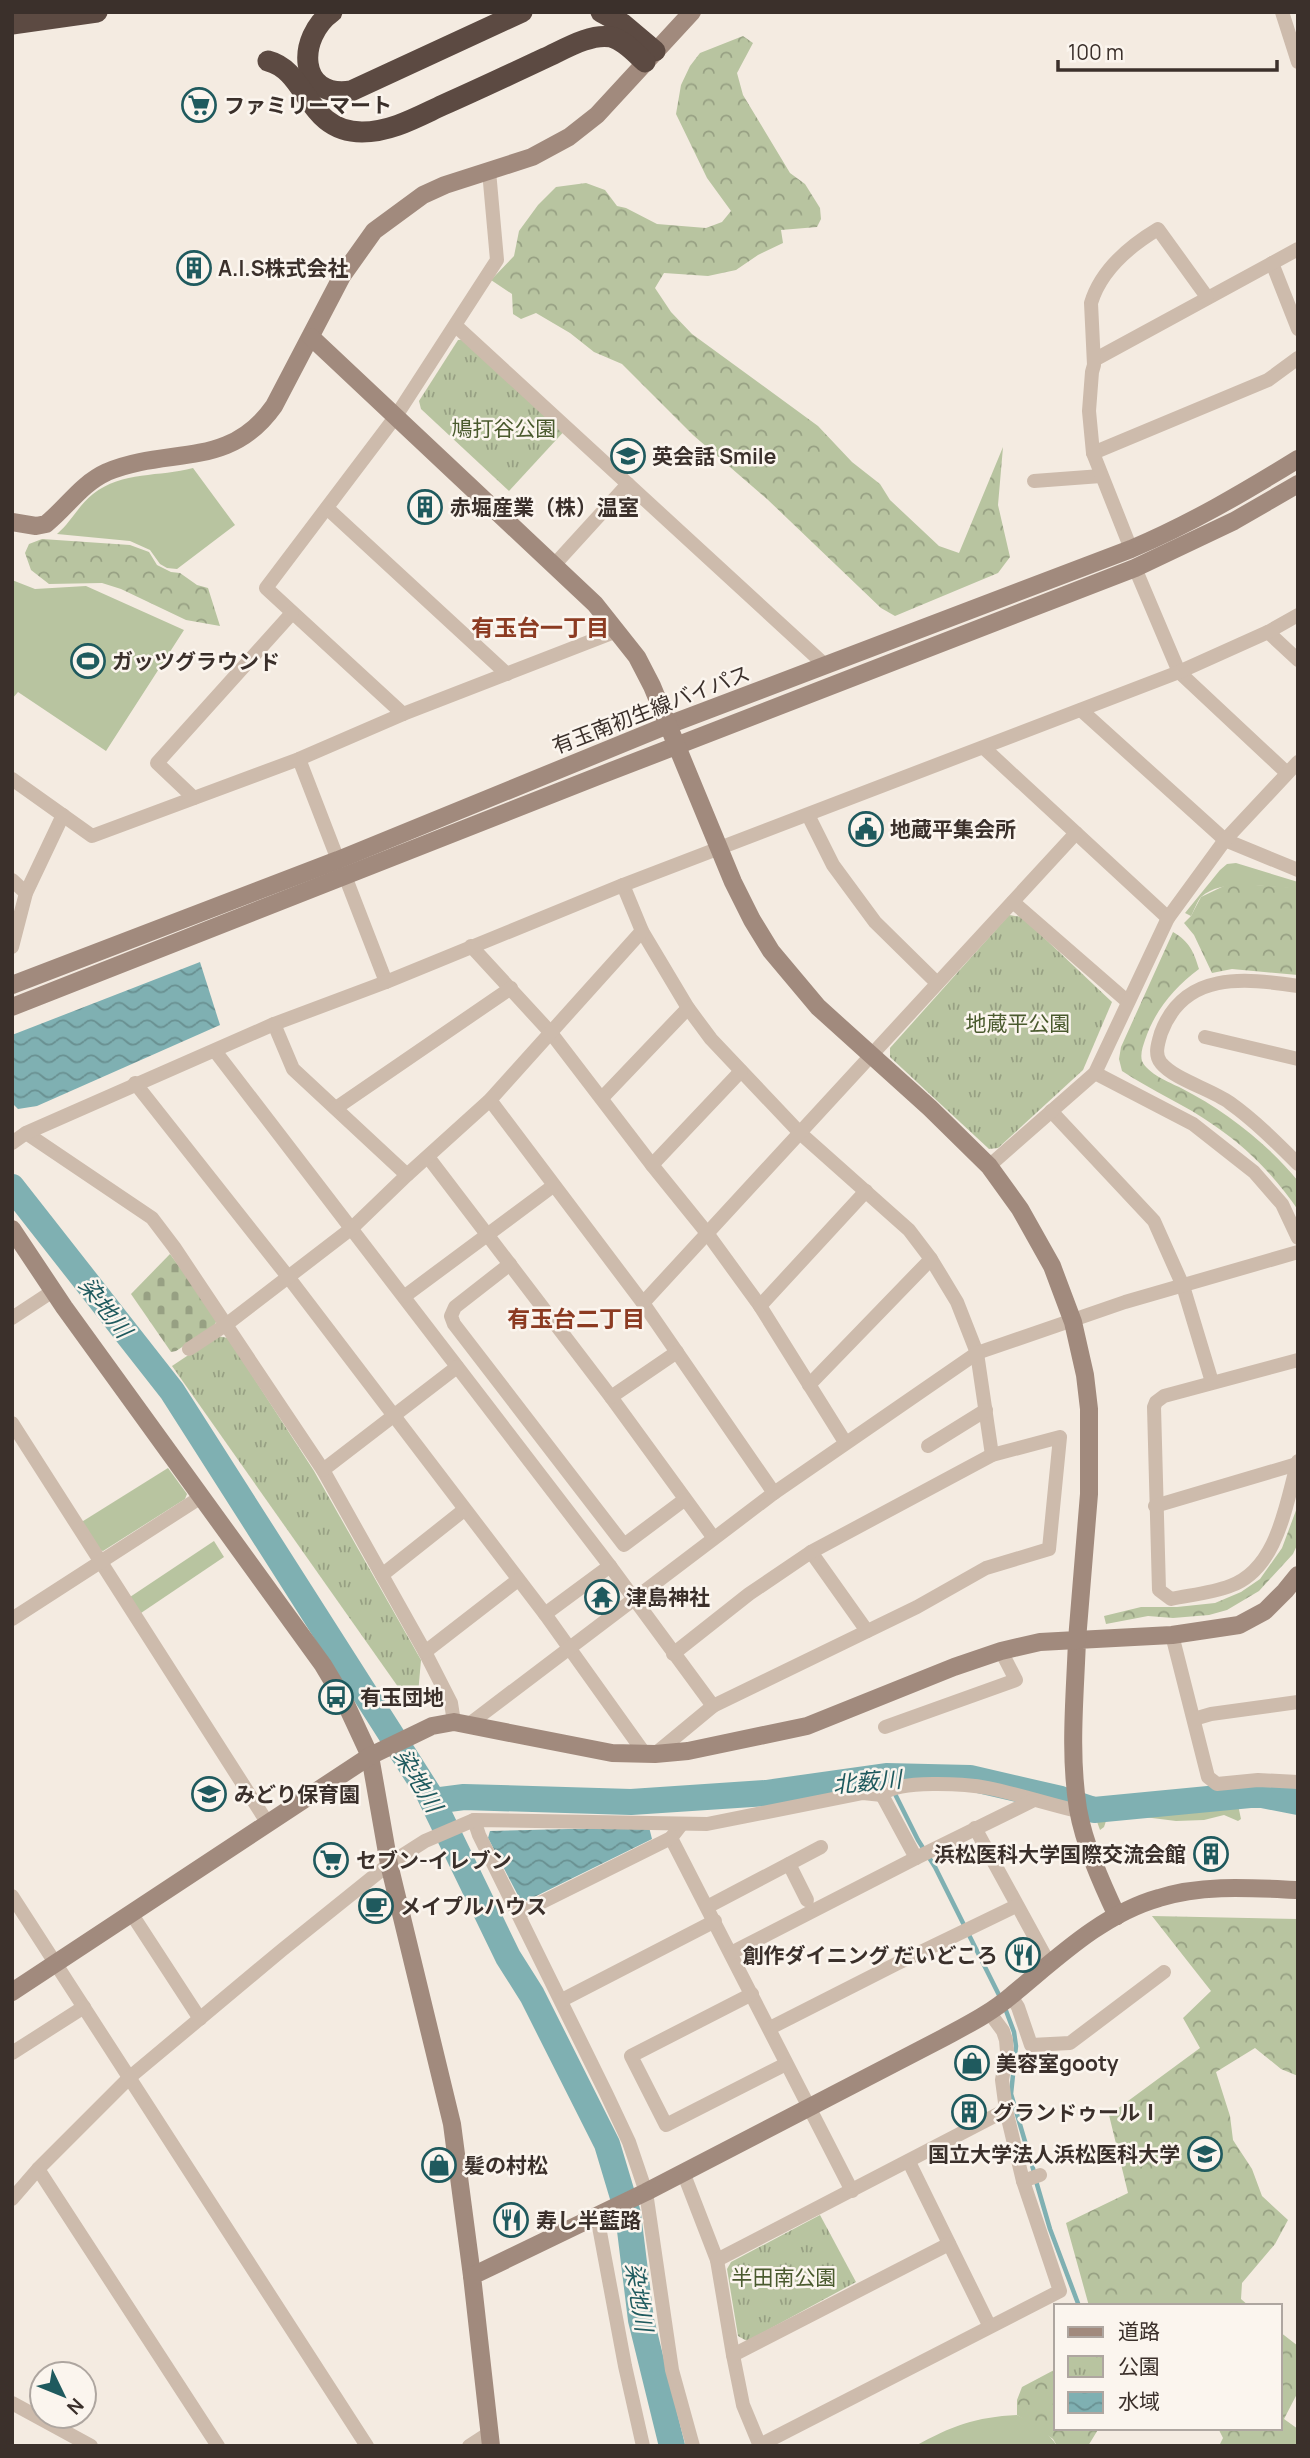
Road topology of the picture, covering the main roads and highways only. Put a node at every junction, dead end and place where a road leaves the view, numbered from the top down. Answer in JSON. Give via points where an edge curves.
{"nodes":[{"id":1,"x":97,"y":12,"type":"edge"},
{"id":2,"x":332,"y":12,"type":"edge"},
{"id":3,"x":523,"y":12,"type":"edge"},
{"id":4,"x":601,"y":12,"type":"edge"},
{"id":5,"x":12,"y":24,"type":"edge"},
{"id":6,"x":268,"y":61,"type":"dead end"}],
"edges":[{"from":1,"to":5,"type":"highway"},
{"from":2,"to":3,"type":"highway","via":[[316,27],[307,60],[316,83],[337,93],[351,91]]},
{"from":4,"to":6,"type":"highway","via":[[623,24],[650,56],[619,40],[594,39],[392,127],[360,132],[331,123],[318,113],[292,75]]}]}
